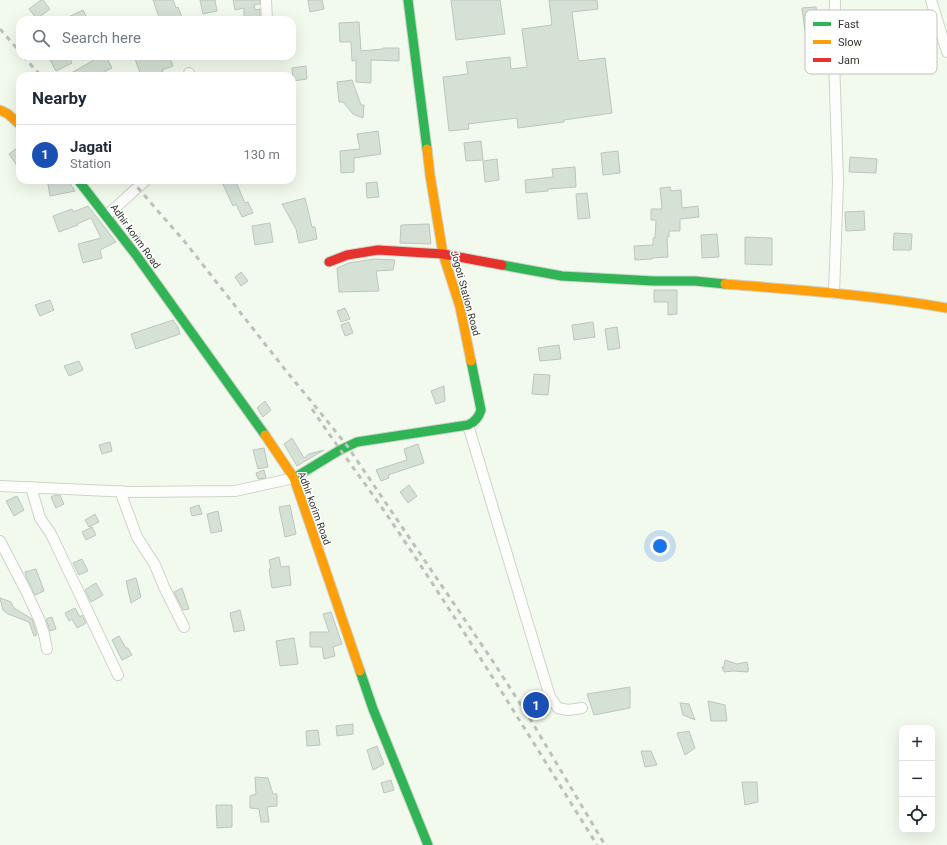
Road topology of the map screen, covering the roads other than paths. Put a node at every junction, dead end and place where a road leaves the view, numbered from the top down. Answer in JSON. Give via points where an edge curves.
{"nodes":[{"id":1,"x":266,"y":0,"type":"edge"},
{"id":2,"x":408,"y":0,"type":"edge"},
{"id":3,"x":835,"y":0,"type":"edge"},
{"id":4,"x":931,"y":0,"type":"edge"},
{"id":5,"x":835,"y":10,"type":"edge"},
{"id":6,"x":934,"y":10,"type":"edge"},
{"id":7,"x":267,"y":16,"type":"edge"},
{"id":8,"x":937,"y":20,"type":"edge"},
{"id":9,"x":947,"y":52,"type":"edge"},
{"id":10,"x":835,"y":74,"type":"edge"},
{"id":11,"x":0,"y":110,"type":"edge"},
{"id":12,"x":16,"y":121,"type":"edge"},
{"id":13,"x":81,"y":184,"type":"edge"},
{"id":14,"x":142,"y":184,"type":"edge"},
{"id":15,"x":107,"y":215,"type":"junction"},
{"id":16,"x":443,"y":254,"type":"junction"},
{"id":17,"x":329,"y":262,"type":"dead end"},
{"id":18,"x":834,"y":293,"type":"junction"},
{"id":19,"x":947,"y":308,"type":"edge"},
{"id":20,"x":468,"y":424,"type":"junction"},
{"id":21,"x":294,"y":478,"type":"junction"},
{"id":22,"x":0,"y":486,"type":"edge"},
{"id":23,"x":31,"y":487,"type":"junction"},
{"id":24,"x":120,"y":491,"type":"junction"},
{"id":25,"x":0,"y":541,"type":"edge"},
{"id":26,"x":184,"y":627,"type":"dead end"},
{"id":27,"x":47,"y":649,"type":"dead end"},
{"id":28,"x":118,"y":675,"type":"dead end"},
{"id":29,"x":582,"y":708,"type":"dead end"},
{"id":30,"x":428,"y":845,"type":"edge"}],
"edges":[{"from":1,"to":7,"type":"street"},
{"from":2,"to":16,"type":"street","name":"Jogoti Station Road","via":[[430,175]]},
{"from":3,"to":5,"type":"street"},
{"from":4,"to":6,"type":"street"},
{"from":8,"to":9,"type":"street"},
{"from":10,"to":18,"type":"street","via":[[838,182]]},
{"from":11,"to":12,"type":"street"},
{"from":13,"to":15,"type":"street","name":"Adhir korim Road"},
{"from":14,"to":15,"type":"street"},
{"from":15,"to":21,"type":"street","name":"Adhir korim Road","via":[[229,383]]},
{"from":16,"to":17,"type":"street","via":[[378,250],[347,255]]},
{"from":16,"to":18,"type":"street","via":[[562,276],[694,281]]},
{"from":16,"to":20,"type":"street","name":"Jogoti Station Road","via":[[460,307],[481,410],[477,419]]},
{"from":18,"to":19,"type":"street"},
{"from":20,"to":21,"type":"street","via":[[357,442]]},
{"from":20,"to":29,"type":"street","via":[[550,697],[558,708]]},
{"from":21,"to":24,"type":"street","via":[[235,491]]},
{"from":21,"to":30,"type":"street","name":"Adhir korim Road","via":[[372,709]]},
{"from":22,"to":23,"type":"street"},
{"from":23,"to":24,"type":"street"},
{"from":23,"to":28,"type":"street","via":[[40,518],[52,534]]},
{"from":24,"to":26,"type":"street","via":[[137,537],[155,565]]},
{"from":25,"to":27,"type":"street","via":[[39,619]]}]}
